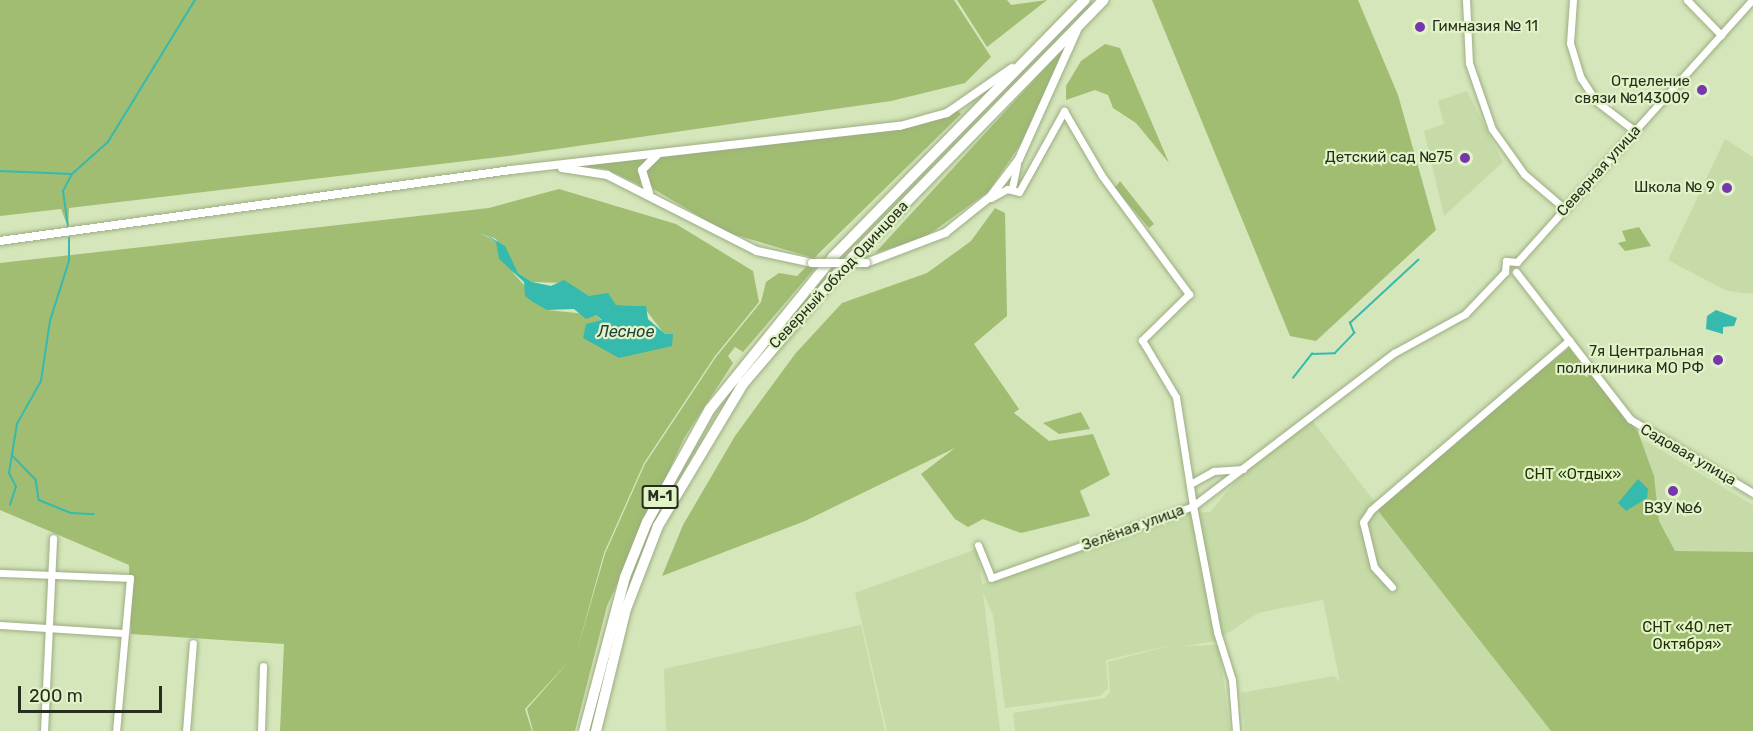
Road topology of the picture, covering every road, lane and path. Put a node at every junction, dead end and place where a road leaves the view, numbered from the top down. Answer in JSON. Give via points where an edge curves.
{"nodes":[{"id":1,"x":1085,"y":0,"type":"edge"},
{"id":2,"x":1104,"y":0,"type":"edge"},
{"id":3,"x":1466,"y":0,"type":"edge"},
{"id":4,"x":1573,"y":0,"type":"edge"},
{"id":5,"x":1687,"y":0,"type":"edge"},
{"id":6,"x":1752,"y":0,"type":"edge"},
{"id":7,"x":1079,"y":26,"type":"junction"},
{"id":8,"x":1054,"y":33,"type":"junction"},
{"id":9,"x":1721,"y":35,"type":"junction"},
{"id":10,"x":1635,"y":131,"type":"junction"},
{"id":11,"x":666,"y":152,"type":"junction"},
{"id":12,"x":1019,"y":159,"type":"junction"},
{"id":13,"x":511,"y":170,"type":"junction"},
{"id":14,"x":1016,"y":190,"type":"junction"},
{"id":15,"x":655,"y":198,"type":"junction"},
{"id":16,"x":1565,"y":209,"type":"junction"},
{"id":17,"x":973,"y":211,"type":"junction"},
{"id":18,"x":0,"y":240,"type":"edge"},
{"id":19,"x":1517,"y":262,"type":"junction"},
{"id":20,"x":1505,"y":272,"type":"junction"},
{"id":21,"x":1516,"y":272,"type":"junction"},
{"id":22,"x":1569,"y":340,"type":"junction"},
{"id":23,"x":1247,"y":467,"type":"junction"},
{"id":24,"x":1192,"y":483,"type":"junction"},
{"id":25,"x":1753,"y":493,"type":"edge"},
{"id":26,"x":1193,"y":506,"type":"junction"},
{"id":27,"x":53,"y":538,"type":"dead end"},
{"id":28,"x":978,"y":545,"type":"dead end"},
{"id":29,"x":0,"y":573,"type":"edge"},
{"id":30,"x":49,"y":575,"type":"junction"},
{"id":31,"x":1392,"y":587,"type":"dead end"},
{"id":32,"x":0,"y":625,"type":"edge"},
{"id":33,"x":48,"y":628,"type":"junction"},
{"id":34,"x":124,"y":633,"type":"junction"},
{"id":35,"x":193,"y":643,"type":"dead end"},
{"id":36,"x":263,"y":666,"type":"dead end"},
{"id":37,"x":44,"y":731,"type":"edge"},
{"id":38,"x":116,"y":731,"type":"edge"},
{"id":39,"x":186,"y":731,"type":"edge"},
{"id":40,"x":261,"y":731,"type":"edge"},
{"id":41,"x":584,"y":731,"type":"edge"},
{"id":42,"x":596,"y":731,"type":"edge"},
{"id":43,"x":1236,"y":731,"type":"edge"}],
"edges":[{"from":1,"to":8,"type":"highway","name":"Северный обход Одинцова","number":"М-1"},
{"from":2,"to":7,"type":"highway","name":"Северный обход Одинцова","number":"М-1"},
{"from":3,"to":16,"type":"street","via":[[1469,63],[1491,129],[1524,174]]},
{"from":4,"to":10,"type":"street","via":[[1570,43],[1581,78],[1596,101]]},
{"from":5,"to":9,"type":"street"},
{"from":6,"to":9,"type":"street","name":"Северная улица"},
{"from":7,"to":12,"type":"main road","number":"М-1"},
{"from":7,"to":42,"type":"highway","name":"Северный обход Одинцова","number":"М-1","via":[[843,267],[743,384],[658,526],[626,609]]},
{"from":8,"to":11,"type":"main road","number":"М-1","via":[[968,102],[927,120]]},
{"from":8,"to":41,"type":"highway","name":"Северный обход Одинцова","number":"М-1","via":[[833,257],[710,409],[652,512],[624,577]]},
{"from":9,"to":10,"type":"street","name":"Северная улица"},
{"from":10,"to":16,"type":"street","name":"Северная улица"},
{"from":11,"to":13,"type":"main road","number":"М-1"},
{"from":11,"to":15,"type":"main road","via":[[651,158],[642,170],[644,186]]},
{"from":12,"to":14,"type":"street"},
{"from":12,"to":17,"type":"main road","number":"М-1"},
{"from":13,"to":15,"type":"main road","number":"М-1","via":[[589,171]]},
{"from":13,"to":18,"type":"main road","number":"М-1"},
{"from":14,"to":17,"type":"street"},
{"from":14,"to":24,"type":"street","via":[[1064,111],[1102,176],[1189,294],[1189,300],[1148,328],[1142,340],[1176,397]]},
{"from":15,"to":17,"type":"main road","number":"М-1","bridge":true,"via":[[757,251],[812,263],[866,263],[926,243]]},
{"from":16,"to":19,"type":"street","name":"Северная улица"},
{"from":19,"to":20,"type":"street","name":"Северная улица","via":[[1506,261]]},
{"from":19,"to":21,"type":"street"},
{"from":20,"to":21,"type":"street"},
{"from":20,"to":23,"type":"street","via":[[1466,314],[1394,353]]},
{"from":21,"to":22,"type":"street","name":"Садовая улица"},
{"from":22,"to":25,"type":"street","name":"Садовая улица","via":[[1639,427]]},
{"from":22,"to":31,"type":"street","via":[[1378,500],[1362,523],[1374,567]]},
{"from":23,"to":24,"type":"street","via":[[1214,471]]},
{"from":23,"to":26,"type":"street"},
{"from":24,"to":26,"type":"street"},
{"from":26,"to":28,"type":"street","name":"Зелёная улица","via":[[991,578]]},
{"from":26,"to":43,"type":"street","name":"Зелёная улица","via":[[1217,633],[1232,680]]},
{"from":27,"to":30,"type":"street"},
{"from":29,"to":30,"type":"street"},
{"from":30,"to":33,"type":"street"},
{"from":30,"to":34,"type":"street","via":[[130,578]]},
{"from":32,"to":33,"type":"street"},
{"from":33,"to":34,"type":"street"},
{"from":33,"to":37,"type":"street"},
{"from":34,"to":38,"type":"street"},
{"from":35,"to":39,"type":"street"},
{"from":36,"to":40,"type":"street"}]}
